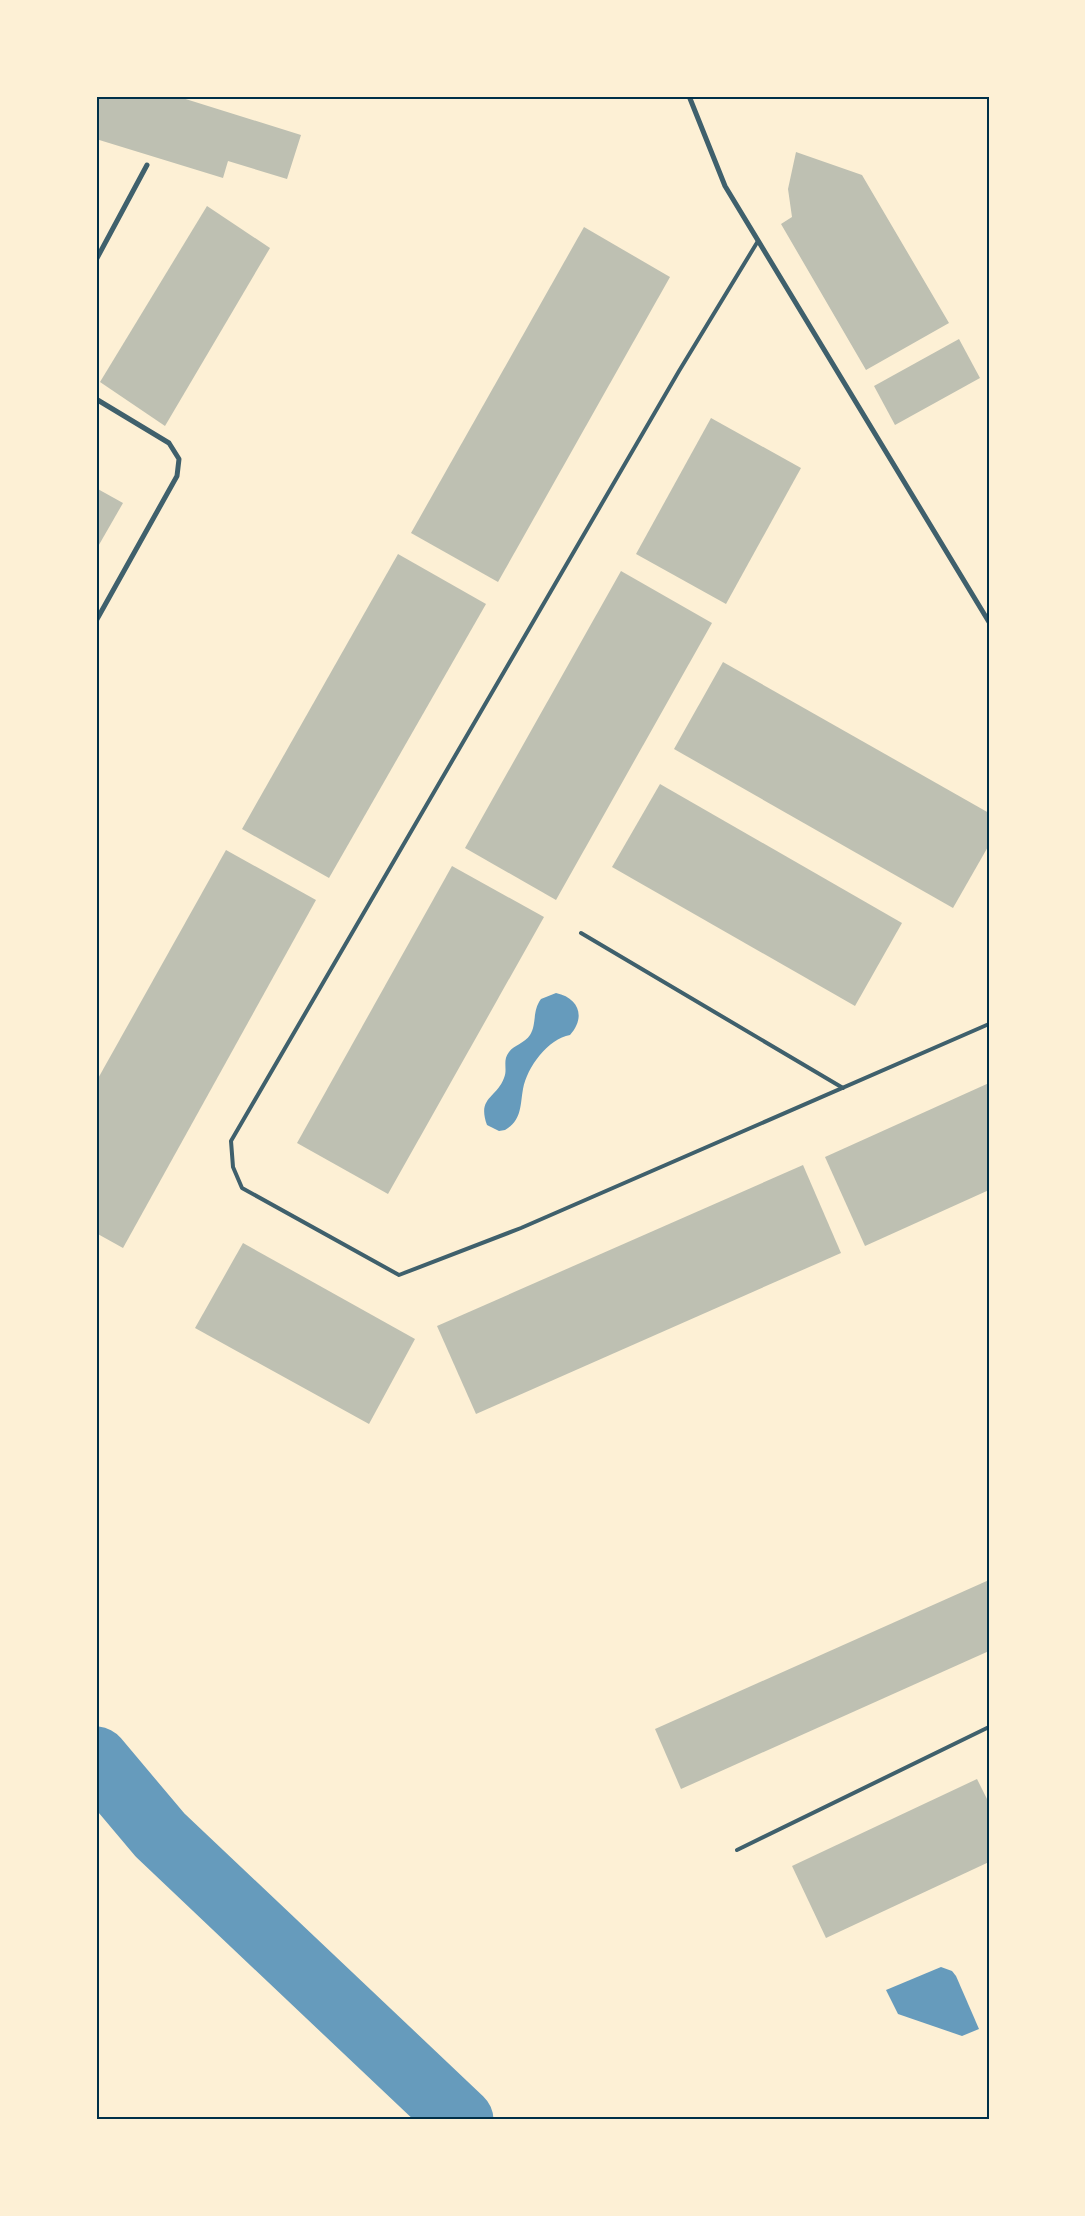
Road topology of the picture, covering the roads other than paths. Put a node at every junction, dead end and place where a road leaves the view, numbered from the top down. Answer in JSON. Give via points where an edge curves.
{"nodes":[{"id":1,"x":690,"y":96,"type":"edge"},
{"id":2,"x":147,"y":165,"type":"dead end"},
{"id":3,"x":758,"y":241,"type":"junction"},
{"id":4,"x":96,"y":260,"type":"edge"},
{"id":5,"x":96,"y":399,"type":"edge"},
{"id":6,"x":96,"y":621,"type":"edge"},
{"id":7,"x":989,"y":622,"type":"edge"},
{"id":8,"x":581,"y":933,"type":"dead end"},
{"id":9,"x":989,"y":1024,"type":"edge"},
{"id":10,"x":843,"y":1088,"type":"junction"},
{"id":11,"x":989,"y":1728,"type":"edge"},
{"id":12,"x":737,"y":1850,"type":"dead end"}],
"edges":[{"from":1,"to":3,"type":"street","via":[[725,186]]},
{"from":2,"to":4,"type":"street"},
{"from":3,"to":7,"type":"street"},
{"from":3,"to":10,"type":"lane","via":[[674,379],[231,1141],[233,1167],[242,1188],[398,1276],[521,1228]]},
{"from":5,"to":6,"type":"street","via":[[170,443],[179,459],[177,476]]},
{"from":8,"to":10,"type":"lane"},
{"from":9,"to":10,"type":"lane"},
{"from":11,"to":12,"type":"lane"}]}
